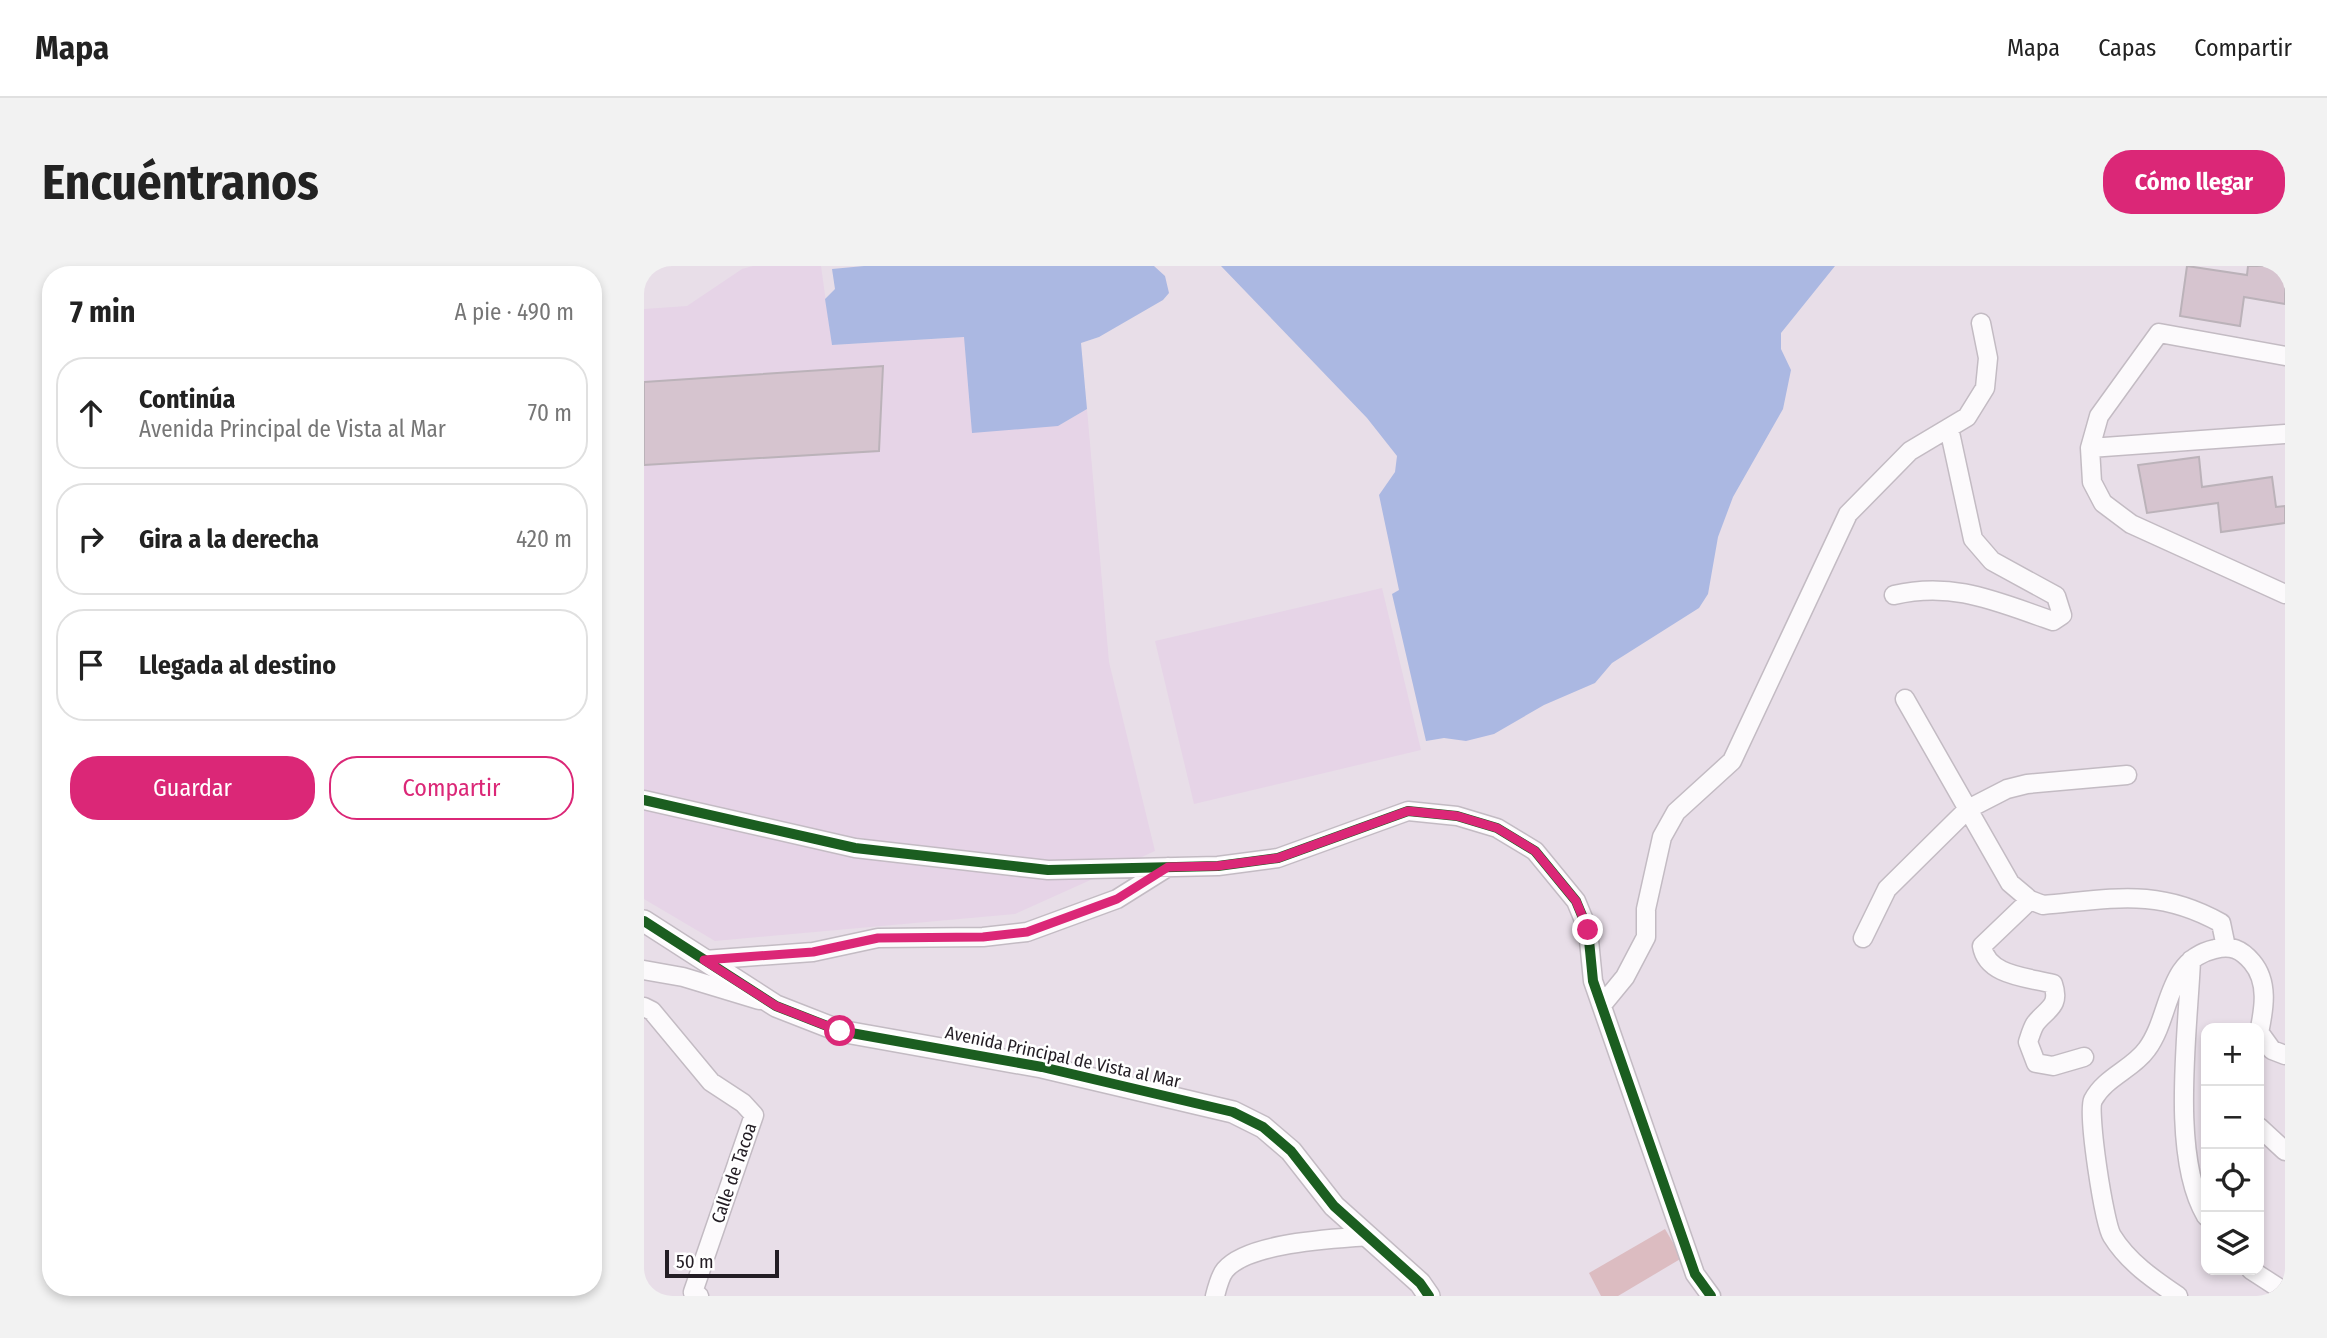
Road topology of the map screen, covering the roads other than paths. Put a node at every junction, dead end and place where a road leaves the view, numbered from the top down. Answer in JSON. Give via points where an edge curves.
{"nodes":[{"id":1,"x":1981,"y":323,"type":"dead end"},
{"id":2,"x":2285,"y":356,"type":"edge"},
{"id":3,"x":1950,"y":428,"type":"junction"},
{"id":4,"x":2285,"y":434,"type":"edge"},
{"id":5,"x":2090,"y":448,"type":"junction"},
{"id":6,"x":2285,"y":594,"type":"edge"},
{"id":7,"x":1894,"y":595,"type":"dead end"},
{"id":8,"x":1905,"y":699,"type":"dead end"},
{"id":9,"x":2127,"y":775,"type":"dead end"},
{"id":10,"x":644,"y":800,"type":"edge"},
{"id":11,"x":1968,"y":809,"type":"junction"},
{"id":12,"x":1168,"y":867,"type":"junction"},
{"id":13,"x":2030,"y":900,"type":"junction"},
{"id":14,"x":644,"y":921,"type":"edge"},
{"id":15,"x":1863,"y":938,"type":"dead end"},
{"id":16,"x":2226,"y":947,"type":"junction"},
{"id":17,"x":704,"y":960,"type":"junction"},
{"id":18,"x":2191,"y":960,"type":"junction"},
{"id":19,"x":644,"y":970,"type":"edge"},
{"id":20,"x":1602,"y":1005,"type":"junction"},
{"id":21,"x":776,"y":1006,"type":"junction"},
{"id":22,"x":644,"y":1007,"type":"edge"},
{"id":23,"x":2261,"y":1023,"type":"edge"},
{"id":24,"x":2264,"y":1039,"type":"edge"},
{"id":25,"x":2285,"y":1055,"type":"edge"},
{"id":26,"x":2084,"y":1057,"type":"dead end"},
{"id":27,"x":2264,"y":1132,"type":"edge"},
{"id":28,"x":2285,"y":1151,"type":"edge"},
{"id":29,"x":2203,"y":1212,"type":"edge"},
{"id":30,"x":1369,"y":1236,"type":"junction"},
{"id":31,"x":2259,"y":1275,"type":"edge"},
{"id":32,"x":2285,"y":1292,"type":"edge"},
{"id":33,"x":699,"y":1296,"type":"edge"},
{"id":34,"x":1214,"y":1296,"type":"edge"},
{"id":35,"x":1429,"y":1296,"type":"edge"},
{"id":36,"x":1711,"y":1296,"type":"edge"},
{"id":37,"x":2178,"y":1296,"type":"edge"}],
"edges":[{"from":1,"to":3,"type":"street","via":[[1988,358],[1985,388],[1967,417]]},
{"from":2,"to":5,"type":"street","via":[[2159,333],[2099,416]]},
{"from":3,"to":7,"type":"street","via":[[1973,539],[1992,561],[2056,596],[2062,615],[2053,621],[1959,590]]},
{"from":3,"to":20,"type":"street","via":[[1910,451],[1848,514],[1732,761],[1676,812],[1662,837],[1646,909],[1646,937],[1625,977]]},
{"from":4,"to":5,"type":"street"},
{"from":5,"to":6,"type":"street","via":[[2092,482],[2112,510],[2131,524]]},
{"from":8,"to":11,"type":"street"},
{"from":9,"to":11,"type":"street","via":[[2027,784]]},
{"from":10,"to":12,"type":"street","via":[[855,848],[1048,870]]},
{"from":11,"to":13,"type":"street","via":[[2010,883]]},
{"from":11,"to":15,"type":"street","via":[[1887,889]]},
{"from":12,"to":17,"type":"street","via":[[1117,899],[1027,932],[878,938],[813,952]]},
{"from":12,"to":20,"type":"street","via":[[1278,858],[1408,811],[1457,816],[1497,828],[1535,851],[1576,901],[1588,930],[1593,981]]},
{"from":13,"to":16,"type":"street","via":[[2043,905],[2144,897],[2194,908],[2221,923]]},
{"from":13,"to":26,"type":"street","via":[[1982,946],[1984,959],[1992,968],[2053,984],[2057,995],[2053,1008],[2035,1024],[2028,1042],[2036,1063],[2053,1066]]},
{"from":14,"to":17,"type":"street","name":"Avenida Principal de Vista al Mar"},
{"from":16,"to":18,"type":"street","via":[[2205,951]]},
{"from":16,"to":23,"type":"street","via":[[2243,951],[2259,971],[2265,1001]]},
{"from":17,"to":21,"type":"street","name":"Avenida Principal de Vista al Mar"},
{"from":18,"to":29,"type":"street","via":[[2188,1169]]},
{"from":18,"to":37,"type":"street","via":[[2182,966],[2160,1029],[2146,1052],[2092,1101],[2090,1122],[2110,1233],[2128,1258]]},
{"from":19,"to":21,"type":"street","via":[[683,977]]},
{"from":20,"to":36,"type":"street","via":[[1695,1274]]},
{"from":21,"to":30,"type":"street","name":"Avenida Principal de Vista al Mar","via":[[840,1031],[1042,1067],[1233,1112],[1263,1127],[1291,1150],[1334,1206]]},
{"from":22,"to":33,"type":"street","name":"Calle de Tacoa","via":[[711,1082],[754,1115],[693,1292]]},
{"from":24,"to":25,"type":"street","via":[[2272,1050]]},
{"from":27,"to":28,"type":"street"},
{"from":30,"to":34,"type":"street","via":[[1289,1243],[1240,1259],[1225,1270]]},
{"from":30,"to":35,"type":"street","name":"Avenida Principal de Vista al Mar"},
{"from":31,"to":32,"type":"street"}]}
